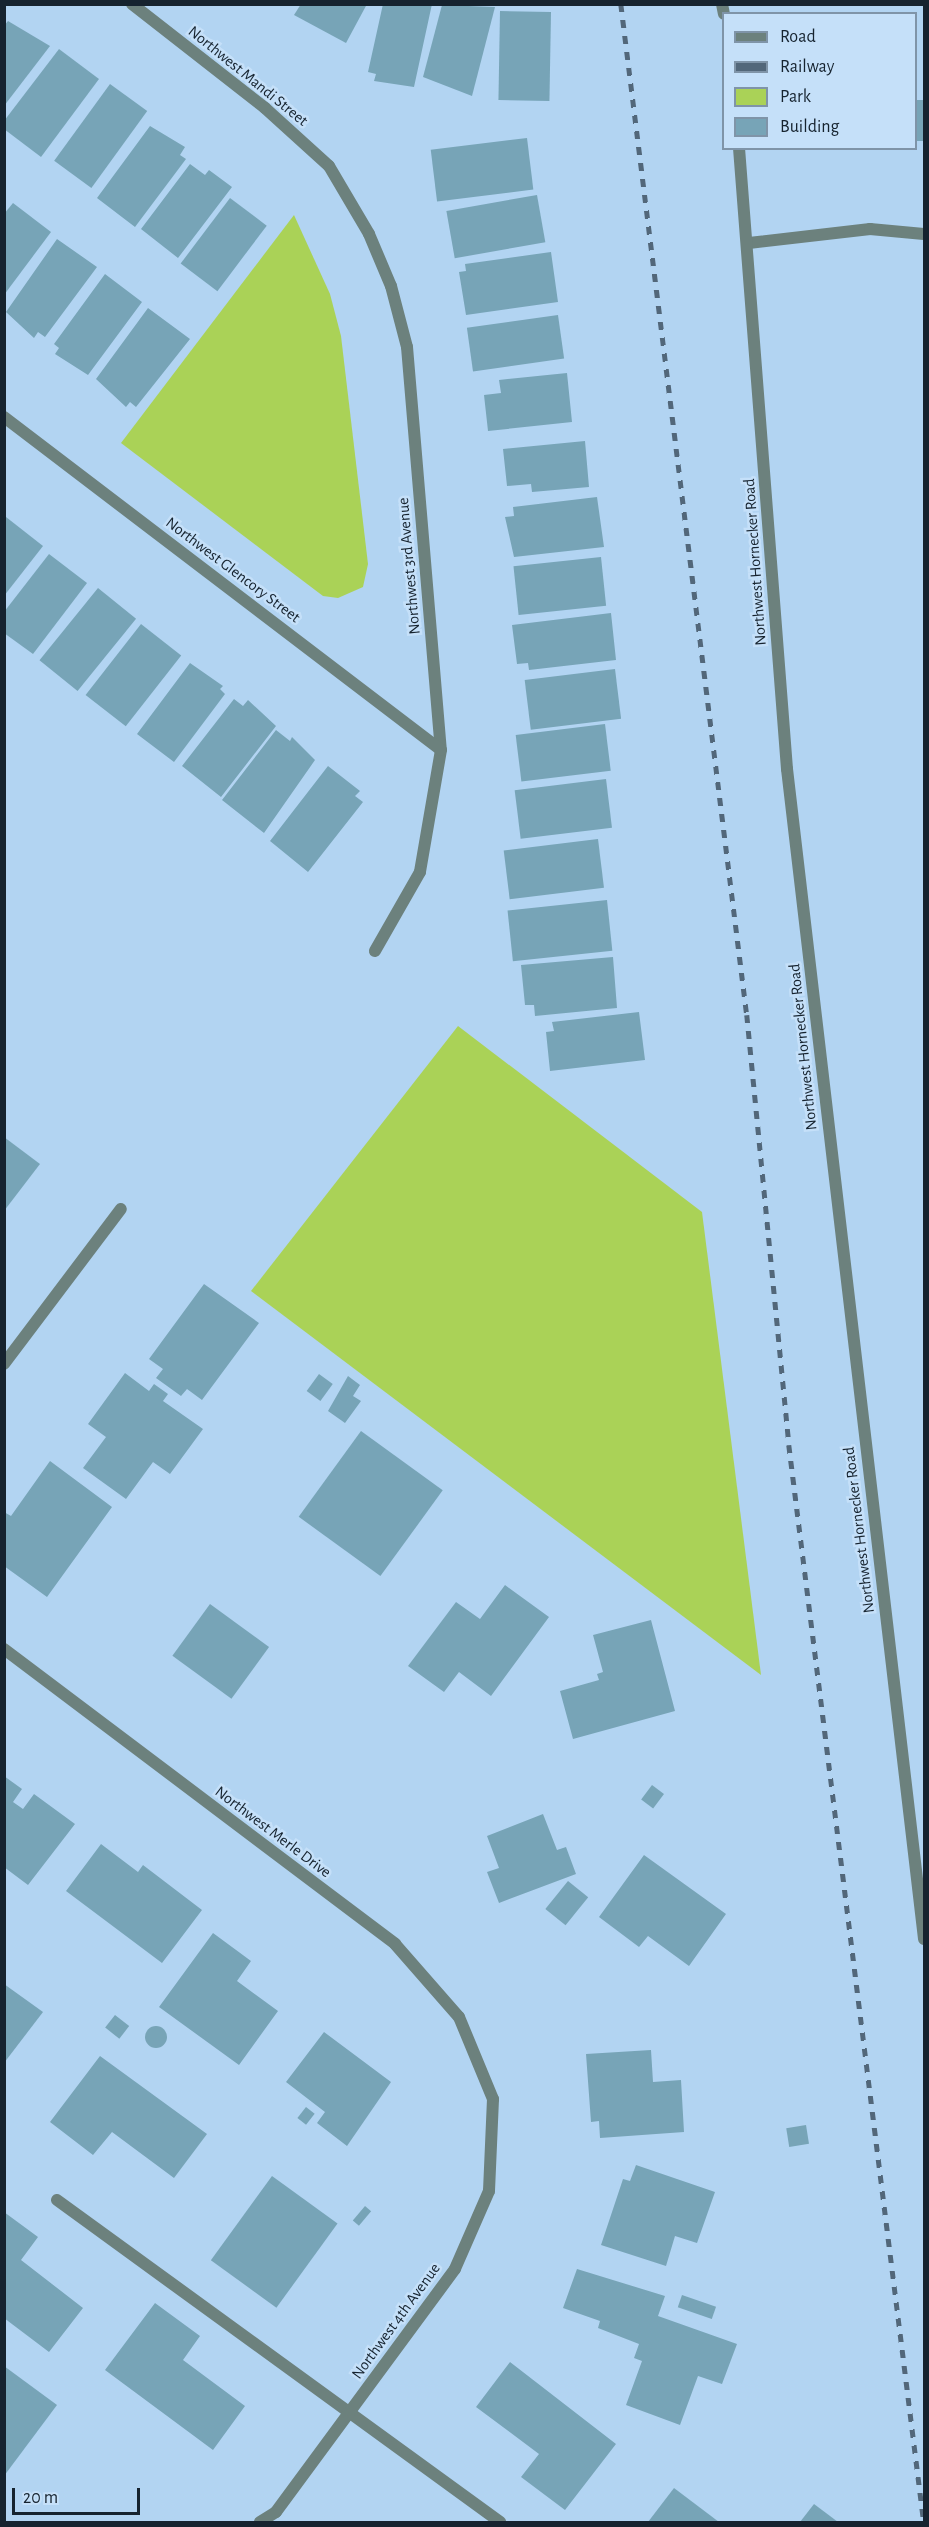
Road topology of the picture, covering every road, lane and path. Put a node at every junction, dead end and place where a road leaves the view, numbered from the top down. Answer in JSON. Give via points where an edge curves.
{"nodes":[{"id":1,"x":132,"y":4,"type":"edge"},
{"id":2,"x":739,"y":150,"type":"edge"},
{"id":3,"x":337,"y":179,"type":"joint"},
{"id":4,"x":924,"y":234,"type":"edge"},
{"id":5,"x":749,"y":243,"type":"junction"},
{"id":6,"x":4,"y":417,"type":"edge"},
{"id":7,"x":441,"y":750,"type":"junction"},
{"id":8,"x":375,"y":951,"type":"dead end"},
{"id":9,"x":122,"y":1209,"type":"dead end"},
{"id":10,"x":4,"y":1364,"type":"edge"},
{"id":11,"x":4,"y":1650,"type":"edge"},
{"id":12,"x":924,"y":1939,"type":"edge"},
{"id":13,"x":483,"y":2075,"type":"joint"},
{"id":14,"x":57,"y":2200,"type":"dead end"},
{"id":15,"x":351,"y":2410,"type":"junction"},
{"id":16,"x":260,"y":2523,"type":"edge"},
{"id":17,"x":500,"y":2523,"type":"edge"}],
"edges":[{"from":1,"to":3,"type":"street","name":"Northwest Mandi Street","via":[[265,108],[329,166]]},
{"from":2,"to":5,"type":"street","name":"Northwest Hornecker Road"},
{"from":3,"to":7,"type":"street","name":"Northwest 3rd Avenue","via":[[369,234],[391,286],[407,347]]},
{"from":4,"to":5,"type":"street","via":[[870,229]]},
{"from":5,"to":12,"type":"street","name":"Northwest Hornecker Road","via":[[787,769]]},
{"from":6,"to":7,"type":"street","name":"Northwest Glencory Street"},
{"from":7,"to":8,"type":"street","name":"Northwest 3rd Avenue","via":[[420,872]]},
{"from":9,"to":10,"type":"street"},
{"from":11,"to":13,"type":"street","name":"Northwest Merle Drive","via":[[394,1944],[459,2017]]},
{"from":13,"to":15,"type":"street","name":"Northwest 4th Avenue","via":[[493,2099],[489,2191],[455,2269]]},
{"from":14,"to":15,"type":"street"},
{"from":15,"to":16,"type":"street","name":"Northwest 4th Avenue","via":[[276,2512]]},
{"from":15,"to":17,"type":"street"}]}
